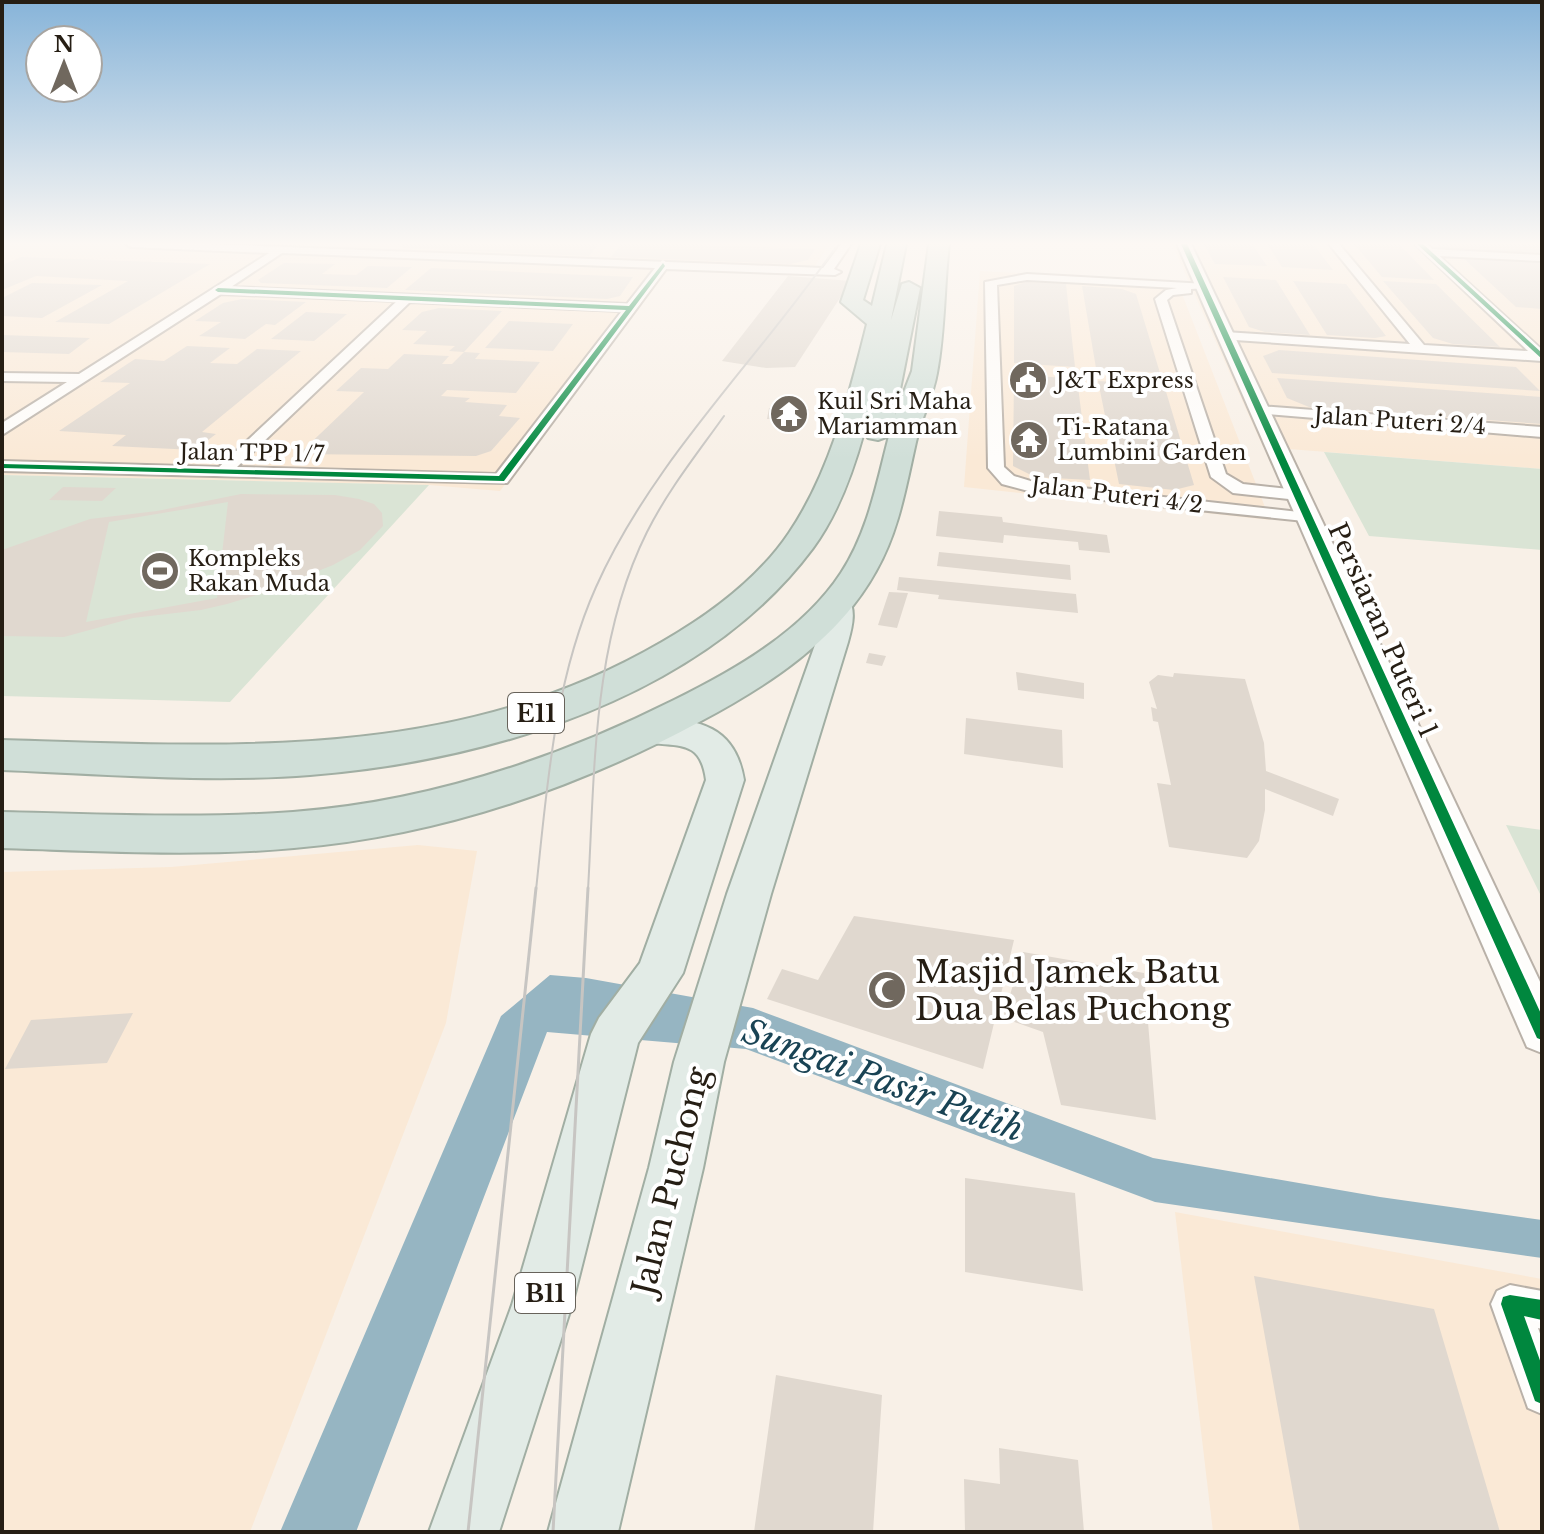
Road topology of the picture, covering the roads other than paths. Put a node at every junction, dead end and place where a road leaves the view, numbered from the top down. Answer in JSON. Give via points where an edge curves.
{"nodes":[{"id":1,"x":178,"y":316,"type":"edge"},
{"id":2,"x":388,"y":316,"type":"edge"},
{"id":3,"x":624,"y":316,"type":"edge"},
{"id":4,"x":893,"y":316,"type":"edge"},
{"id":5,"x":896,"y":316,"type":"edge"},
{"id":6,"x":917,"y":316,"type":"edge"},
{"id":7,"x":931,"y":316,"type":"edge"},
{"id":8,"x":992,"y":316,"type":"edge"},
{"id":9,"x":1166,"y":316,"type":"edge"},
{"id":10,"x":1216,"y":316,"type":"edge"},
{"id":11,"x":1393,"y":316,"type":"edge"},
{"id":12,"x":1497,"y":316,"type":"edge"},
{"id":13,"x":1225,"y":336,"type":"junction"},
{"id":14,"x":1421,"y":349,"type":"junction"},
{"id":15,"x":1542,"y":357,"type":"edge"},
{"id":16,"x":2,"y":377,"type":"edge"},
{"id":17,"x":81,"y":378,"type":"junction"},
{"id":18,"x":914,"y":397,"type":"junction"},
{"id":19,"x":1259,"y":410,"type":"junction"},
{"id":20,"x":2,"y":430,"type":"edge"},
{"id":21,"x":1542,"y":432,"type":"edge"},
{"id":22,"x":2,"y":466,"type":"edge"},
{"id":23,"x":223,"y":472,"type":"junction"},
{"id":24,"x":1219,"y":477,"type":"junction"},
{"id":25,"x":1178,"y":502,"type":"junction"},
{"id":26,"x":1303,"y":506,"type":"junction"},
{"id":27,"x":836,"y":603,"type":"junction"},
{"id":28,"x":648,"y":720,"type":"junction"},
{"id":29,"x":2,"y":755,"type":"edge"},
{"id":30,"x":2,"y":799,"type":"edge"},
{"id":31,"x":2,"y":830,"type":"edge"},
{"id":32,"x":1542,"y":1033,"type":"edge"},
{"id":33,"x":1542,"y":1310,"type":"edge"},
{"id":34,"x":1542,"y":1394,"type":"edge"},
{"id":35,"x":464,"y":1532,"type":"edge"},
{"id":36,"x":583,"y":1532,"type":"edge"}],
"edges":[{"from":1,"to":17,"type":"street"},
{"from":2,"to":23,"type":"street"},
{"from":3,"to":23,"type":"street","name":"Jalan TPP 1/7","via":[[501,479]]},
{"from":4,"to":29,"type":"highway","number":"E11","via":[[823,501],[802,541],[767,584],[729,616],[625,681],[428,742],[312,759],[184,762]]},
{"from":5,"to":28,"type":"highway","number":"E11","via":[[859,515],[848,543],[793,614]]},
{"from":6,"to":18,"type":"highway","number":"E11","via":[[909,374]]},
{"from":7,"to":18,"type":"highway","via":[[925,375]]},
{"from":8,"to":25,"type":"street","name":"Jalan Puteri 4/2","via":[[996,468],[1008,480],[1036,488]]},
{"from":9,"to":24,"type":"street"},
{"from":10,"to":13,"type":"street","name":"Persiaran Puteri 1"},
{"from":11,"to":14,"type":"street"},
{"from":12,"to":15,"type":"street"},
{"from":13,"to":14,"type":"street"},
{"from":13,"to":19,"type":"street","name":"Persiaran Puteri 1"},
{"from":14,"to":15,"type":"street"},
{"from":16,"to":17,"type":"street"},
{"from":17,"to":20,"type":"street"},
{"from":18,"to":27,"type":"highway","number":"E11","via":[[883,521],[857,575]]},
{"from":19,"to":21,"type":"street","name":"Jalan Puteri 2/4"},
{"from":19,"to":26,"type":"street","name":"Persiaran Puteri 1"},
{"from":22,"to":23,"type":"street","name":"Jalan TPP 1/7"},
{"from":24,"to":25,"type":"street","via":[[1215,494]]},
{"from":24,"to":26,"type":"street","via":[[1239,489]]},
{"from":25,"to":26,"type":"street","name":"Jalan Puteri 4/2"},
{"from":26,"to":32,"type":"street","name":"Persiaran Puteri 1"},
{"from":27,"to":28,"type":"highway","number":"E11","via":[[804,636],[746,677]]},
{"from":27,"to":36,"type":"main road","name":"Jalan Puchong","via":[[832,642],[699,1062]]},
{"from":28,"to":30,"type":"highway","number":"E11","via":[[491,765],[330,797],[259,803]]},
{"from":28,"to":31,"type":"highway","number":"E11","via":[[589,758],[496,791],[347,824],[240,833]]},
{"from":28,"to":35,"type":"main road","number":"B11","via":[[701,737],[721,757],[725,780],[655,983],[624,1021],[611,1050],[542,1305]]},
{"from":33,"to":34,"type":"street","via":[[1510,1304]]}]}
